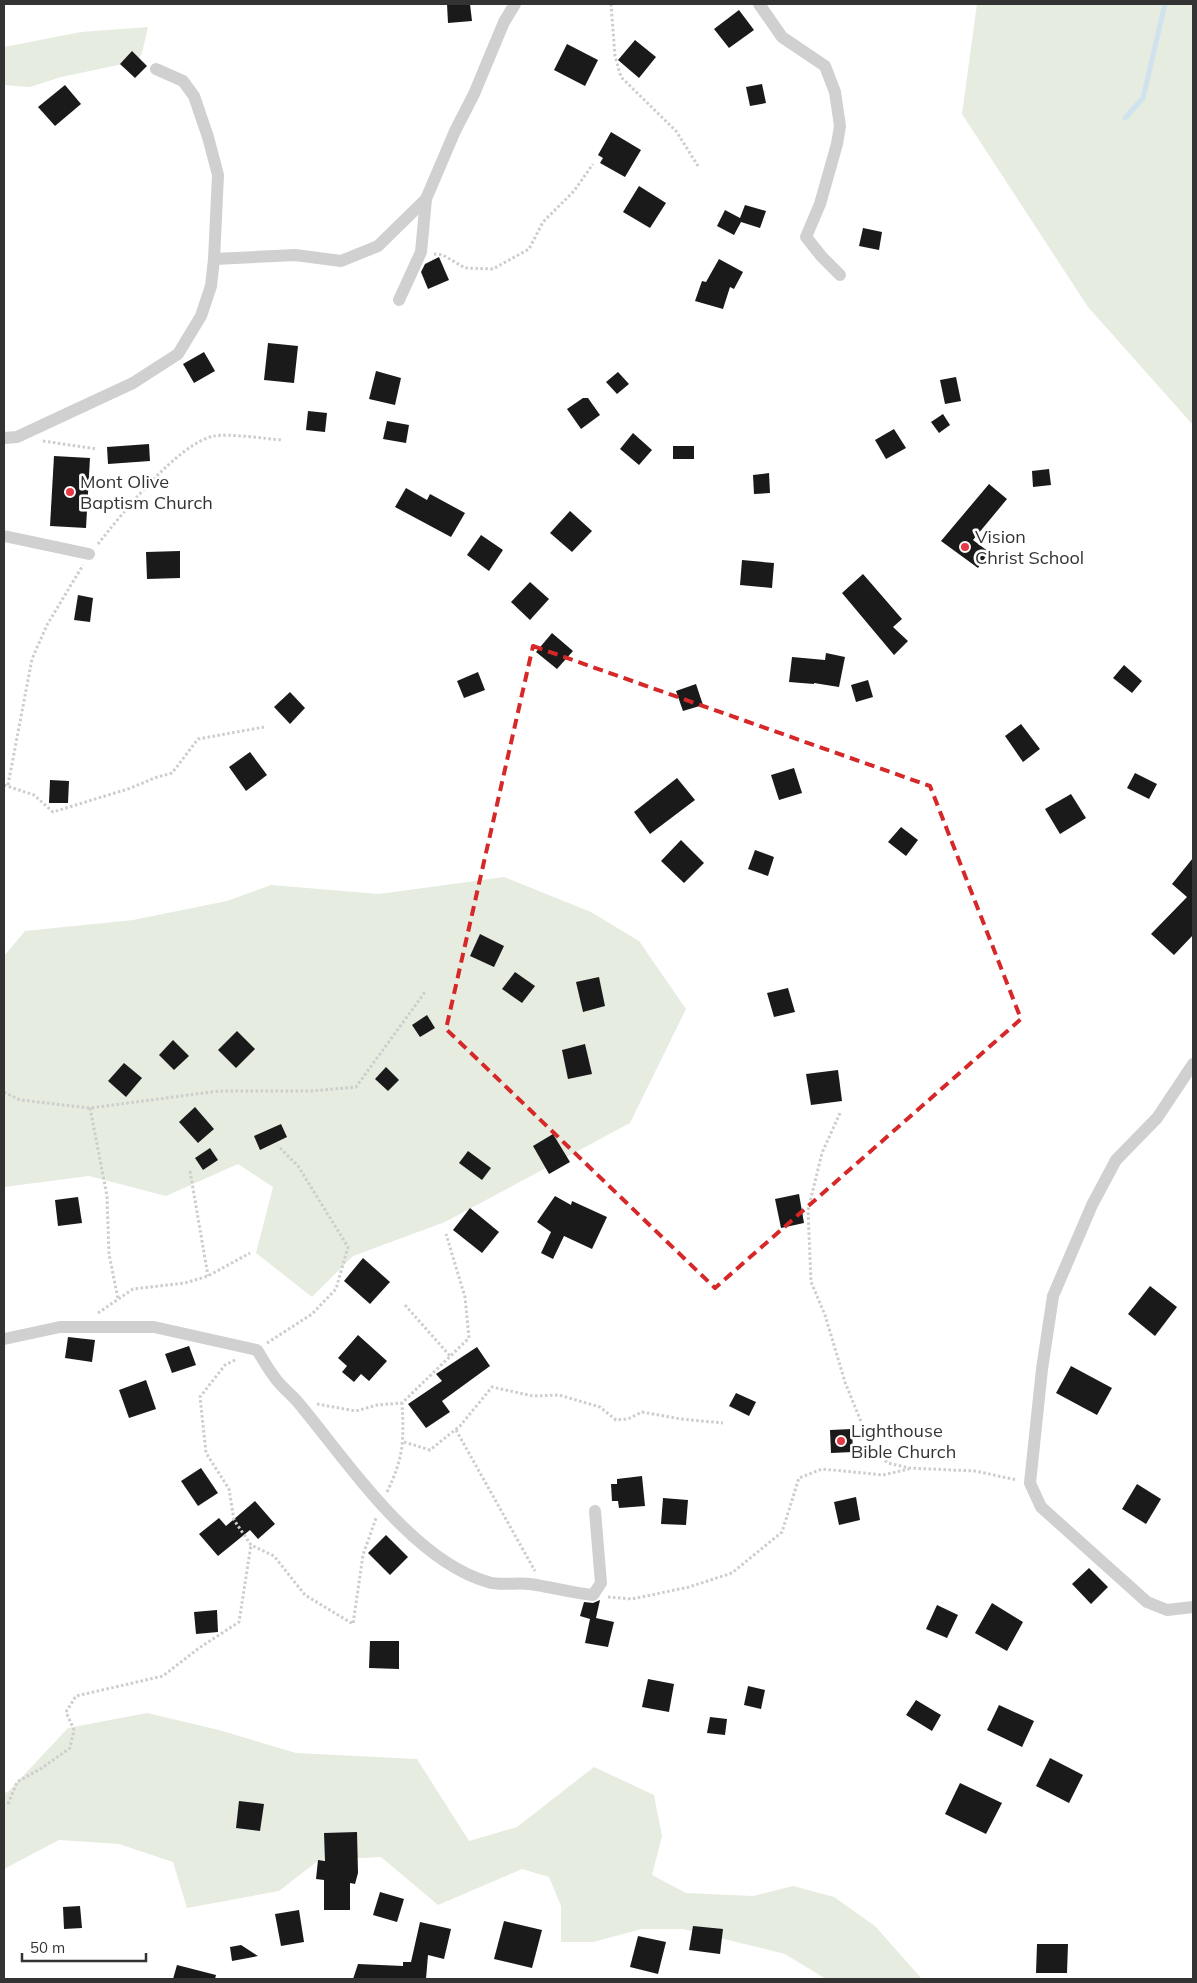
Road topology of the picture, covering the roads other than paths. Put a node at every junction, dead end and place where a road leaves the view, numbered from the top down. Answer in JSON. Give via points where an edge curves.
{"nodes":[{"id":1,"x":515,"y":4,"type":"edge"},
{"id":2,"x":759,"y":4,"type":"edge"},
{"id":3,"x":156,"y":69,"type":"dead end"},
{"id":4,"x":426,"y":199,"type":"junction"},
{"id":5,"x":214,"y":259,"type":"junction"},
{"id":6,"x":840,"y":276,"type":"dead end"},
{"id":7,"x":399,"y":300,"type":"dead end"},
{"id":8,"x":4,"y":438,"type":"edge"},
{"id":9,"x":4,"y":536,"type":"edge"},
{"id":10,"x":89,"y":554,"type":"road end"},
{"id":11,"x":1193,"y":1064,"type":"edge"},
{"id":12,"x":4,"y":1339,"type":"edge"},
{"id":13,"x":595,"y":1511,"type":"dead end"},
{"id":14,"x":1193,"y":1607,"type":"edge"}],
"edges":[{"from":1,"to":4,"type":"street","via":[[504,22]]},
{"from":2,"to":6,"type":"street","via":[[782,37],[824,66],[835,92],[840,126],[837,144],[820,204],[806,237]]},
{"from":3,"to":5,"type":"street","via":[[183,80],[194,96],[208,137],[218,175]]},
{"from":4,"to":5,"type":"street","via":[[378,246],[341,261],[295,255]]},
{"from":4,"to":7,"type":"street","via":[[421,252]]},
{"from":5,"to":8,"type":"street","via":[[211,286],[201,316],[178,354],[133,383],[17,437]]},
{"from":9,"to":10,"type":"street"},
{"from":11,"to":14,"type":"street","via":[[1157,1118],[1116,1160],[1092,1205],[1053,1296],[1030,1484],[1041,1507],[1147,1602],[1167,1610]]},
{"from":12,"to":13,"type":"street","via":[[60,1327],[154,1327],[257,1350],[273,1376],[312,1423],[416,1540],[457,1569],[490,1583],[530,1584],[593,1595],[601,1583]]}]}
